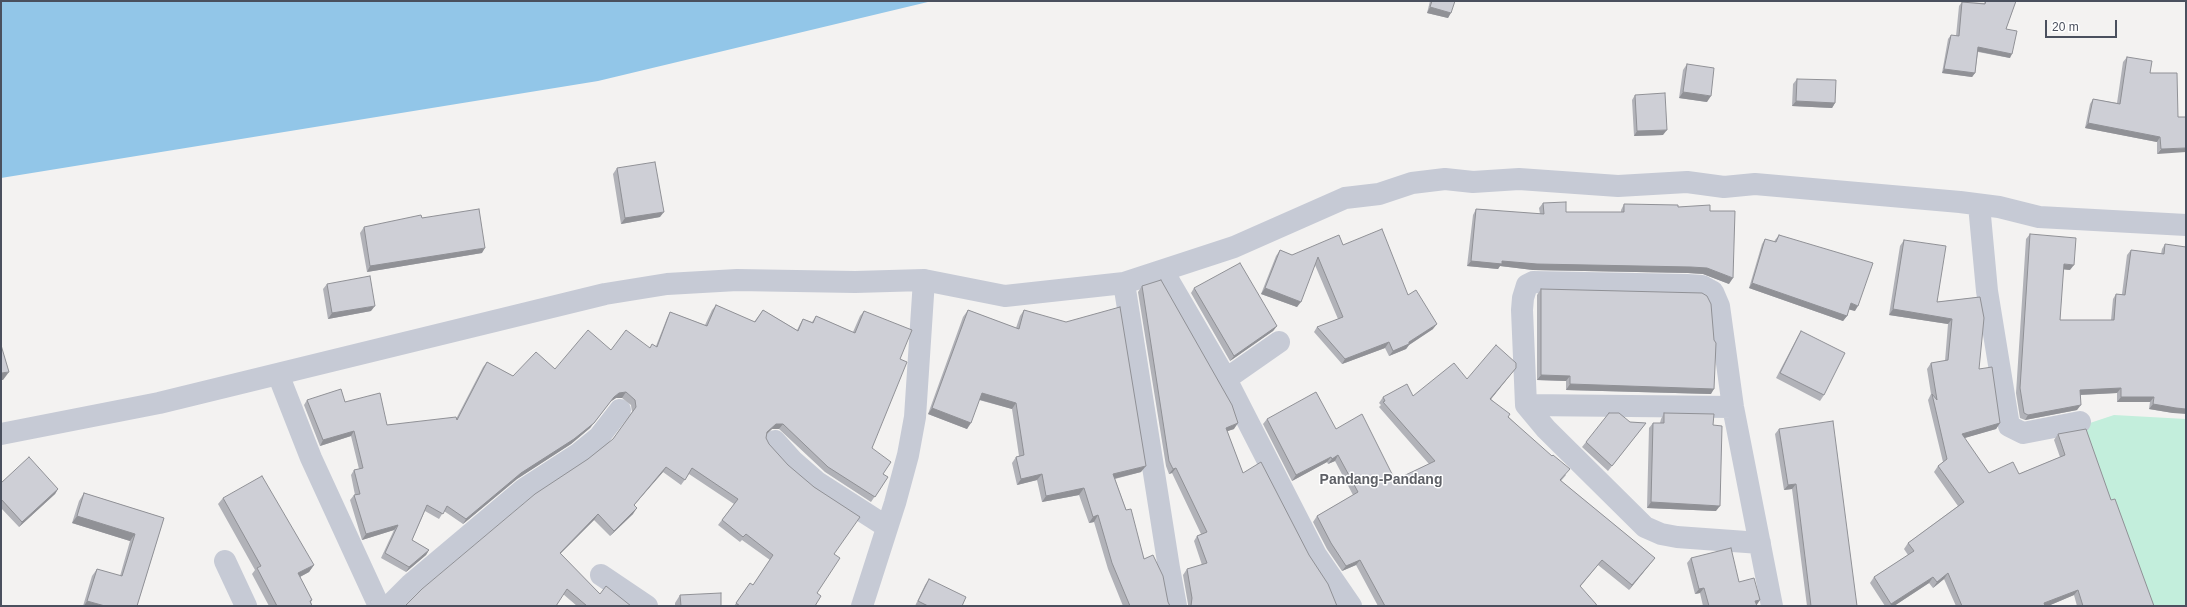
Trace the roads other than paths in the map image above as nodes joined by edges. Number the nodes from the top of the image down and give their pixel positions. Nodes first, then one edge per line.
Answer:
1 (1979, 205) junction
2 (2186, 225) edge
3 (1163, 271) junction
4 (924, 280) junction
5 (1124, 282) junction
6 (1279, 342) dead end
7 (278, 374) junction
8 (1226, 379) junction
9 (1526, 405) junction
10 (1733, 407) junction
11 (620, 410) dead end
12 (2080, 422) dead end
13 (1, 434) edge
14 (775, 441) dead end
15 (887, 527) junction
16 (1760, 543) junction
17 (225, 561) dead end
18 (601, 575) dead end
19 (246, 606) edge
20 (379, 606) edge
21 (389, 606) edge
22 (647, 606) edge
23 (862, 606) edge
24 (1176, 606) edge
25 (1351, 606) edge
26 (1772, 606) edge

1 - 2 street
1 - 3 street
1 - 12 street
3 - 5 street
3 - 8 street
4 - 5 street
4 - 7 street
4 - 15 street
5 - 24 street
6 - 8 street
7 - 13 street
7 - 20 street
8 - 25 street
9 - 10 street
9 - 10 street
9 - 16 street
10 - 16 street
11 - 21 street
14 - 15 street
15 - 23 street
16 - 26 street
17 - 19 street
18 - 22 street

